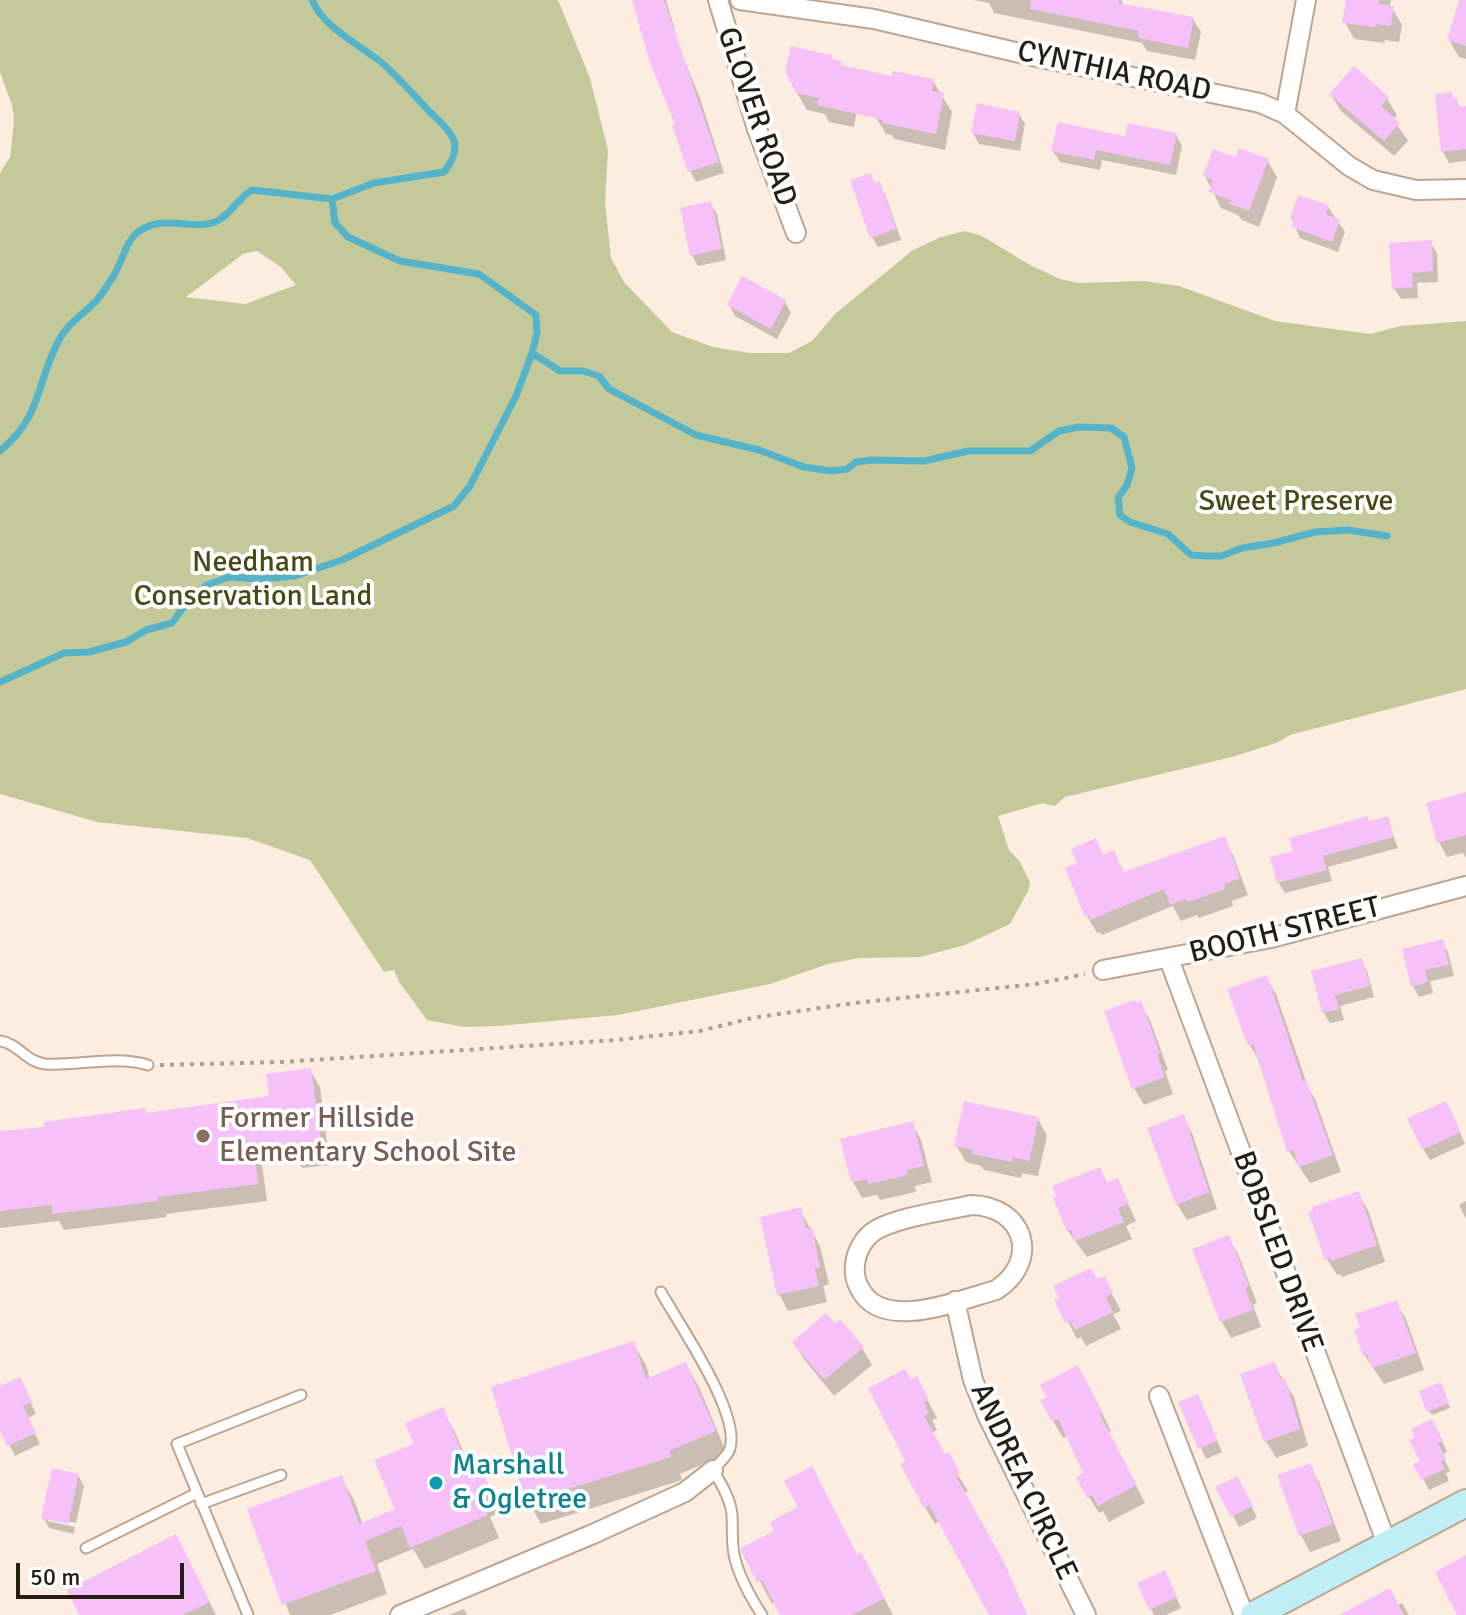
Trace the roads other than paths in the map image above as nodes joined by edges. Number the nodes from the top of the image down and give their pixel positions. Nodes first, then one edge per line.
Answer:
1 (718, 0) edge
2 (740, 0) edge
3 (1306, 0) edge
4 (1285, 114) junction
5 (1466, 189) edge
6 (796, 233) dead end
7 (1466, 886) edge
8 (1169, 959) junction
9 (1103, 970) road end
10 (0, 1041) edge
11 (148, 1065) road end
12 (661, 1292) dead end
13 (955, 1301) junction
14 (301, 1395) dead end
15 (1159, 1396) dead end
16 (713, 1470) junction
17 (281, 1475) dead end
18 (197, 1493) junction
19 (1466, 1503) edge
20 (201, 1504) junction
21 (1387, 1544) junction
22 (86, 1548) dead end
23 (248, 1615) edge
24 (400, 1615) edge
25 (762, 1615) edge
26 (1086, 1615) edge
27 (1244, 1615) edge
28 (1254, 1615) edge

1 - 6 street, GLOVER ROAD
2 - 4 street, CYNTHIA ROAD
3 - 4 street
4 - 5 street, CYNTHIA ROAD
7 - 8 street, BOOTH STREET
8 - 9 street, BOOTH STREET
8 - 21 street, BOBSLED DRIVE
10 - 11 lane
12 - 16 lane
13 - 13 street
13 - 26 street, ANDREA CIRCLE
14 - 18 lane
15 - 27 street
16 - 24 street
16 - 25 lane
17 - 20 lane
18 - 20 lane
18 - 22 lane
19 - 21 main road
20 - 23 lane
21 - 28 main road

